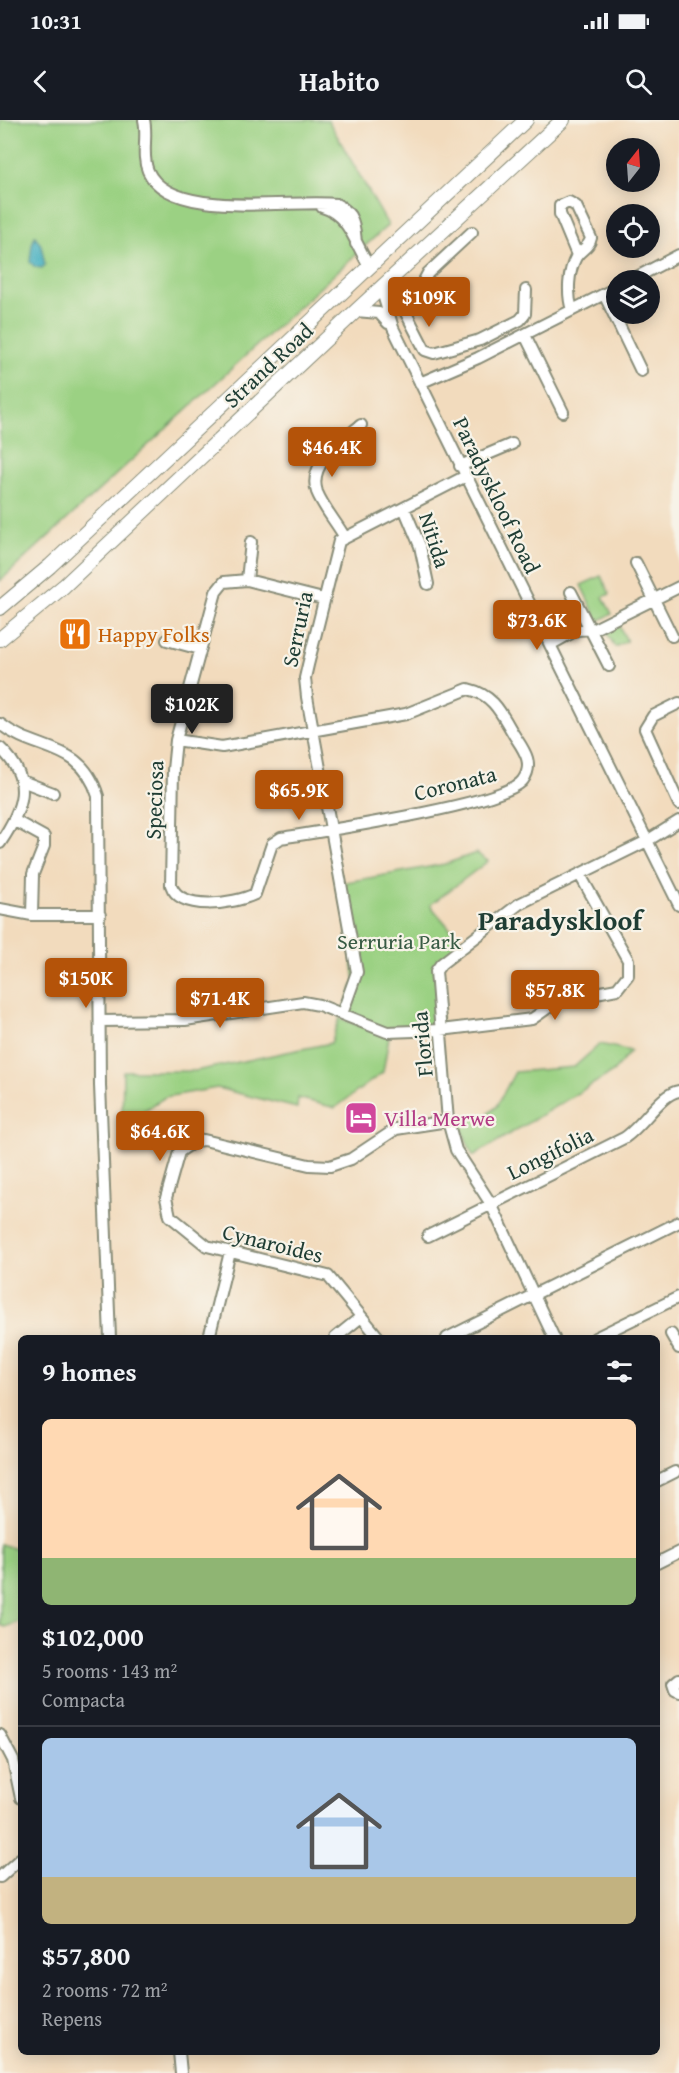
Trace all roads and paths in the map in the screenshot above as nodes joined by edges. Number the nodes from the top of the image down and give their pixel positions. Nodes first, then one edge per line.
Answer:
1 (144, 120) edge
2 (526, 120) edge
3 (563, 120) edge
4 (472, 232) dead end
5 (577, 255) dead end
6 (679, 255) edge
7 (369, 267) junction
8 (650, 270) edge
9 (400, 272) junction
10 (388, 282) junction
11 (526, 290) dead end
12 (604, 294) joint
13 (371, 297) junction
14 (572, 310) junction
15 (356, 311) junction
16 (393, 328) junction
17 (525, 335) junction
18 (458, 345) junction
19 (468, 363) junction
20 (641, 371) dead end
21 (420, 383) junction
22 (563, 412) dead end
23 (361, 425) dead end
24 (513, 444) dead end
25 (460, 466) junction
26 (466, 476) junction
27 (404, 508) junction
28 (344, 536) junction
29 (250, 542) dead end
30 (636, 563) dead end
31 (247, 580) junction
32 (428, 584) dead end
33 (679, 587) edge
34 (571, 592) dead end
35 (323, 599) junction
36 (654, 599) junction
37 (0, 608) edge
38 (21, 622) junction
39 (590, 629) junction
40 (672, 636) dead end
41 (0, 639) edge
42 (167, 640) dead end
43 (550, 645) junction
44 (200, 649) junction
45 (0, 650) edge
46 (609, 666) dead end
47 (679, 703) edge
48 (0, 724) edge
49 (313, 730) junction
50 (176, 740) junction
51 (0, 748) edge
52 (22, 782) junction
53 (52, 793) dead end
54 (679, 804) edge
55 (15, 821) junction
56 (679, 821) edge
57 (331, 830) junction
58 (647, 840) junction
59 (0, 843) edge
60 (580, 875) junction
61 (679, 905) edge
62 (0, 909) edge
63 (32, 915) junction
64 (100, 915) junction
65 (342, 1014) junction
66 (100, 1021) junction
67 (441, 1030) junction
68 (679, 1091) edge
69 (448, 1121) junction
70 (491, 1204) junction
71 (679, 1222) edge
72 (428, 1236) dead end
73 (230, 1252) junction
74 (533, 1294) junction
75 (679, 1297) edge
76 (361, 1317) junction
77 (671, 1334) dead end
78 (110, 1335) edge
79 (210, 1335) edge
80 (339, 1335) edge
81 (376, 1335) edge
82 (453, 1335) edge
83 (553, 1335) edge
84 (601, 1335) edge
85 (679, 1348) edge
86 (675, 1472) dead end
87 (660, 1480) edge
88 (679, 1552) edge
89 (660, 1562) edge
90 (679, 1679) edge
91 (679, 1692) edge
92 (0, 1735) edge
93 (18, 1782) edge
94 (18, 1861) edge
95 (0, 1877) edge
96 (179, 2055) edge
97 (181, 2073) edge

1 - 7 street
2 - 7 main road, Strand Road
3 - 9 main road, Strand Road
4 - 18 street
5 - 14 street
6 - 8 street
7 - 9 main road
7 - 13 main road
7 - 37 main road, Strand Road
9 - 10 main road, Strand Road
10 - 13 main road, Strand Road
10 - 16 street, Paradyskloof Road
11 - 18 street
12 - 14 street
12 - 20 street
13 - 15 main road, Strand Road
14 - 17 street
15 - 16 street, Paradyskloof Road
15 - 38 main road, Strand Road
16 - 21 street, Paradyskloof Road
17 - 19 street
17 - 22 street
18 - 19 street
19 - 21 street
21 - 25 street, Paradyskloof Road
23 - 28 street
24 - 25 street
25 - 26 street, Paradyskloof Road
26 - 27 street
26 - 43 street, Paradyskloof Road
27 - 28 street
27 - 32 street, Nitida
28 - 35 street, Serruria
29 - 31 street
30 - 36 street
31 - 35 street, Speciosa
31 - 44 street, Speciosa
33 - 36 street
34 - 39 street
35 - 49 street, Serruria
36 - 39 street
36 - 40 street
38 - 41 main road, Strand Road
38 - 45 main road
39 - 43 street
39 - 46 street
42 - 44 street
43 - 58 street, Paradyskloof Road
44 - 50 street, Speciosa
47 - 54 street
48 - 64 street
49 - 50 street, Coronata
49 - 57 street, Serruria
49 - 57 street, Coronata
50 - 57 street, Speciosa
51 - 52 street
52 - 53 street
52 - 55 street
55 - 59 street
55 - 63 street
56 - 58 street, Florida
57 - 65 street, Serruria
58 - 60 street, Florida
58 - 61 street, Paradyskloof Road
60 - 67 street, Florida
60 - 67 street
62 - 63 street
63 - 64 street
64 - 66 street
65 - 66 street
65 - 67 street
66 - 78 street
67 - 69 street, Florida
68 - 70 street, Longifolia
69 - 70 street, Florida
69 - 73 street, Cynaroides
70 - 72 street, Longifolia
70 - 74 street, Florida
71 - 74 street
73 - 76 street, Cynaroides
73 - 79 street
74 - 82 street
74 - 83 street, Florida
75 - 84 street
76 - 80 street
76 - 81 street, Cynaroides
77 - 85 street
86 - 87 street
88 - 89 street
90 - 91 street
92 - 93 street
94 - 95 street
96 - 97 street

